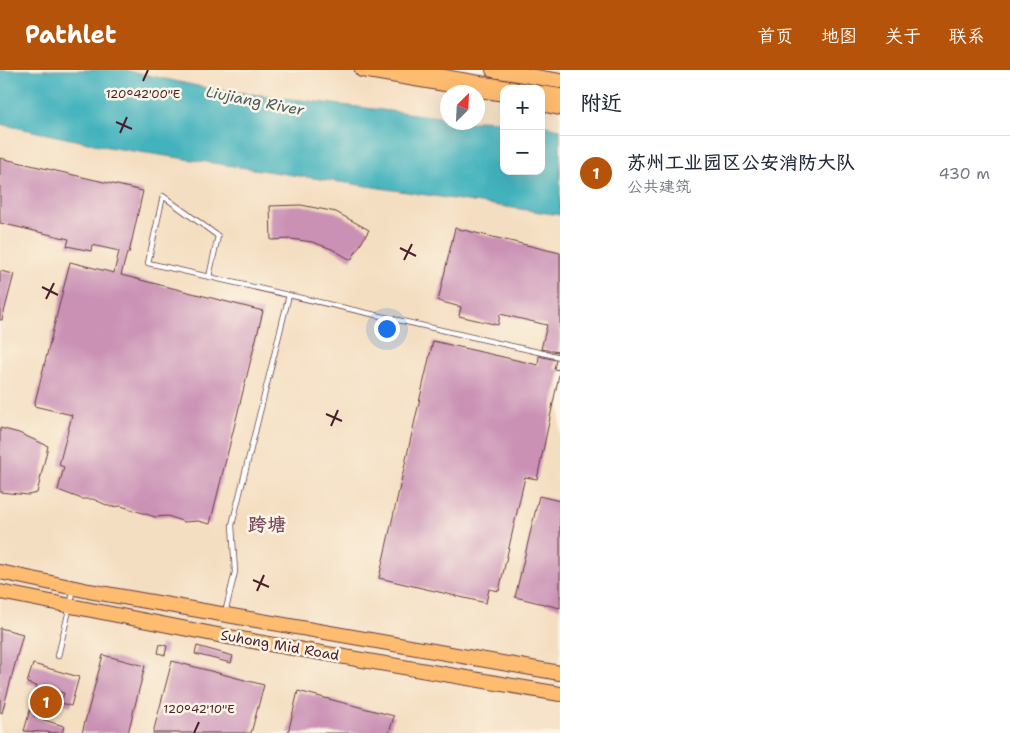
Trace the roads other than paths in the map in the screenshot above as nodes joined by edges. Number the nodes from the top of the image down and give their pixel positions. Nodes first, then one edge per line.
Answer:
1 (362, 70) edge
2 (404, 70) edge
3 (492, 70) edge
4 (539, 71) edge
5 (431, 74) junction
6 (560, 74) edge
7 (560, 81) edge
8 (500, 86) edge
9 (500, 93) edge
10 (500, 93) edge
11 (545, 94) edge
12 (560, 96) edge
13 (545, 102) edge
14 (545, 103) edge
15 (560, 104) edge
16 (560, 108) edge
17 (209, 277) junction
18 (289, 295) junction
19 (560, 357) edge
20 (0, 572) edge
21 (74, 588) junction
22 (0, 592) edge
23 (70, 607) junction
24 (224, 614) junction
25 (58, 656) dead end
26 (560, 673) edge
27 (560, 694) edge

1 - 9 main road
2 - 5 main road
3 - 7 main road
4 - 6 main road
5 - 8 main road
5 - 10 main road
11 - 12 main road
13 - 15 main road
14 - 16 main road
17 - 17 lane
17 - 18 lane
18 - 19 lane
18 - 24 lane
20 - 21 main road, Suhong Mid Road
21 - 23 lane
21 - 24 main road, Suhong Mid Road
22 - 23 main road, Suhong Mid Road
23 - 25 lane
23 - 27 main road, Suhong Mid Road
24 - 26 main road, Suhong Mid Road

